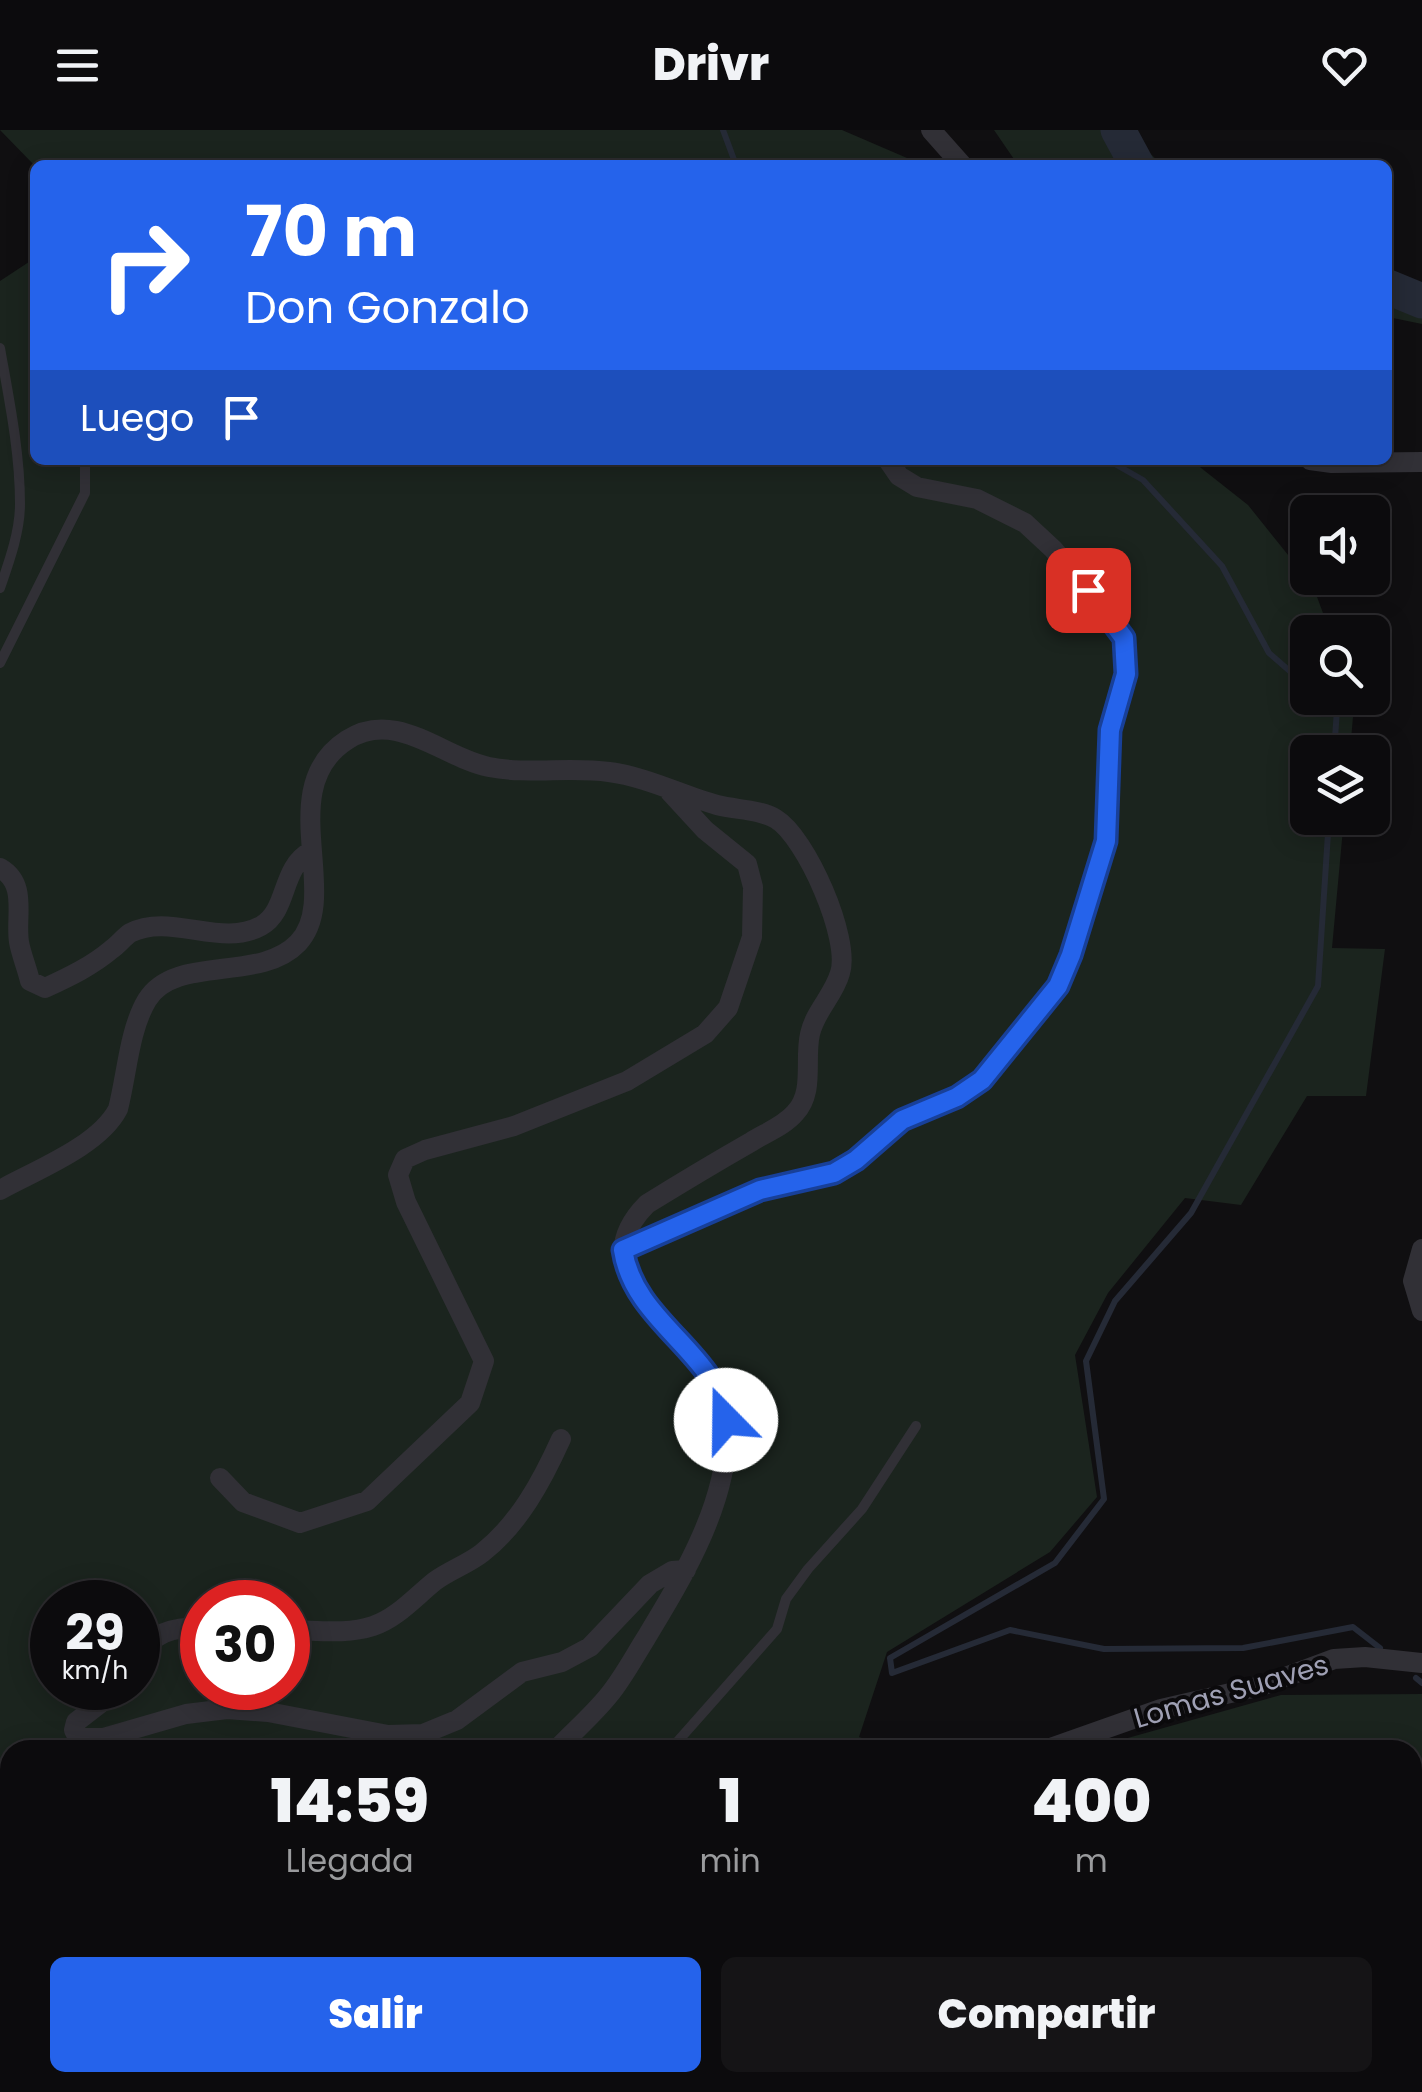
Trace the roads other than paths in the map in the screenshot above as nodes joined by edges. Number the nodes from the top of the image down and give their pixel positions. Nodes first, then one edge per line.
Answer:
1 (932, 130) edge
2 (958, 160) edge
3 (0, 348) edge
4 (1392, 462) edge
5 (1422, 462) edge
6 (85, 465) edge
7 (891, 465) edge
8 (0, 588) edge
9 (0, 663) edge
10 (665, 787) junction
11 (311, 850) junction
12 (0, 868) edge
13 (0, 1190) edge
14 (1422, 1249) edge
15 (623, 1250) junction
16 (1422, 1311) edge
17 (916, 1426) dead end
18 (560, 1439) dead end
19 (220, 1478) dead end
20 (686, 1570) junction
21 (310, 1630) edge
22 (1422, 1663) edge
23 (92, 1710) edge
24 (565, 1740) edge
25 (679, 1740) edge
26 (1073, 1740) edge

1 - 2 street
3 - 8 lane
4 - 5 street
6 - 9 lane
7 - 15 street
10 - 11 street
10 - 15 street
10 - 19 street
11 - 12 street
11 - 13 street
14 - 16 street
15 - 20 street
17 - 25 lane
18 - 21 street
20 - 23 street
20 - 24 street
22 - 26 street, Lomas Suaves

